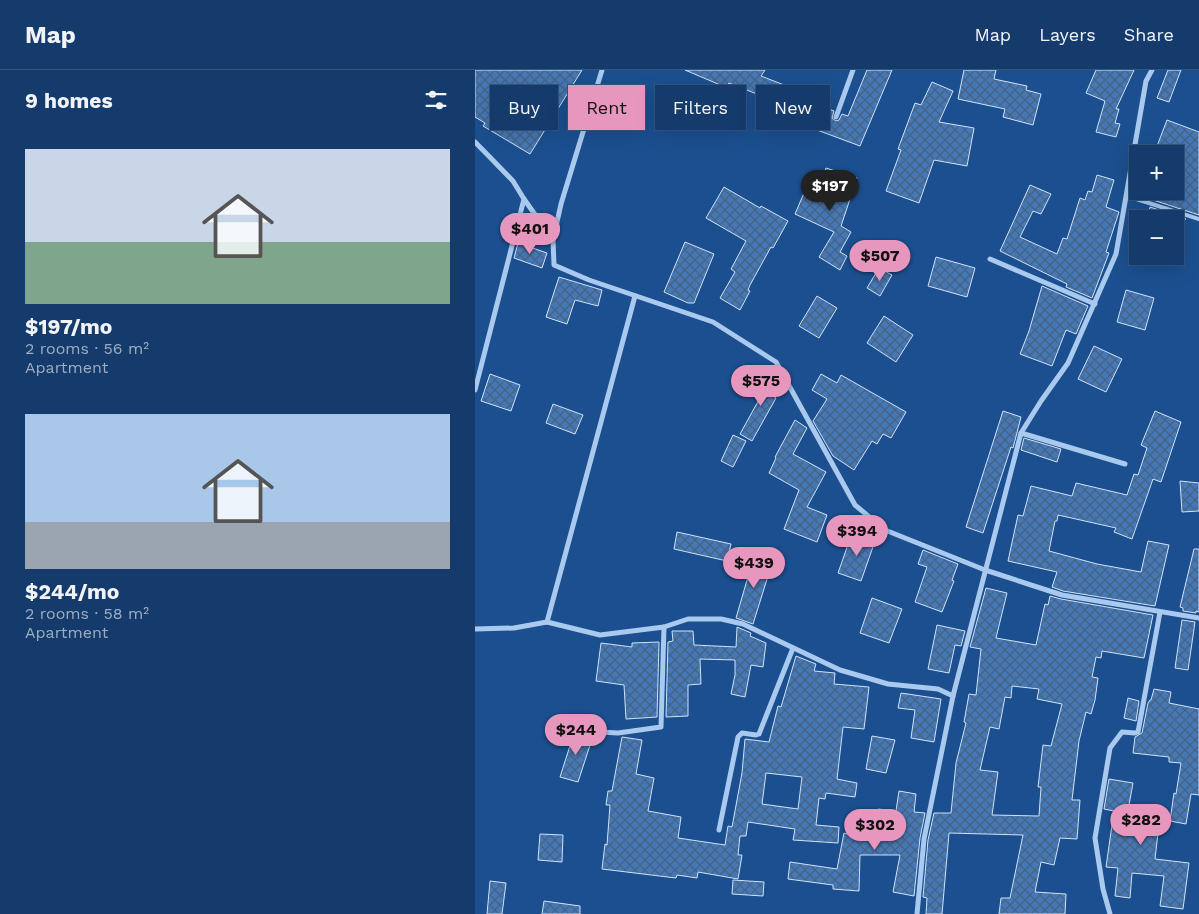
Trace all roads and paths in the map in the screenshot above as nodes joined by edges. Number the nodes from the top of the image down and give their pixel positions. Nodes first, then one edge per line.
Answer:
1 (602, 70) edge
2 (853, 70) edge
3 (1152, 70) edge
4 (836, 117) dead end
5 (475, 142) edge
6 (1127, 196) junction
7 (523, 199) junction
8 (1199, 219) edge
9 (553, 240) junction
10 (990, 259) dead end
11 (635, 296) junction
12 (1095, 304) junction
13 (475, 390) edge
14 (1021, 433) junction
15 (1125, 464) dead end
16 (985, 570) junction
17 (1159, 612) junction
18 (1199, 618) edge
19 (547, 622) junction
20 (664, 627) junction
21 (475, 628) edge
22 (793, 648) junction
23 (953, 696) junction
24 (575, 726) dead end
25 (719, 830) dead end
26 (917, 914) edge
27 (1110, 914) edge

1 - 9 street
2 - 4 street
3 - 6 street
5 - 7 street
6 - 8 lane
6 - 12 street
7 - 9 street
7 - 13 street
9 - 11 street
10 - 12 street
11 - 16 street
11 - 19 street
12 - 14 street
14 - 15 street
14 - 16 street
16 - 17 street
16 - 23 street
17 - 18 street
17 - 27 street
19 - 20 street
19 - 21 street
20 - 22 street
20 - 24 street
22 - 23 street
22 - 25 street
23 - 26 street

